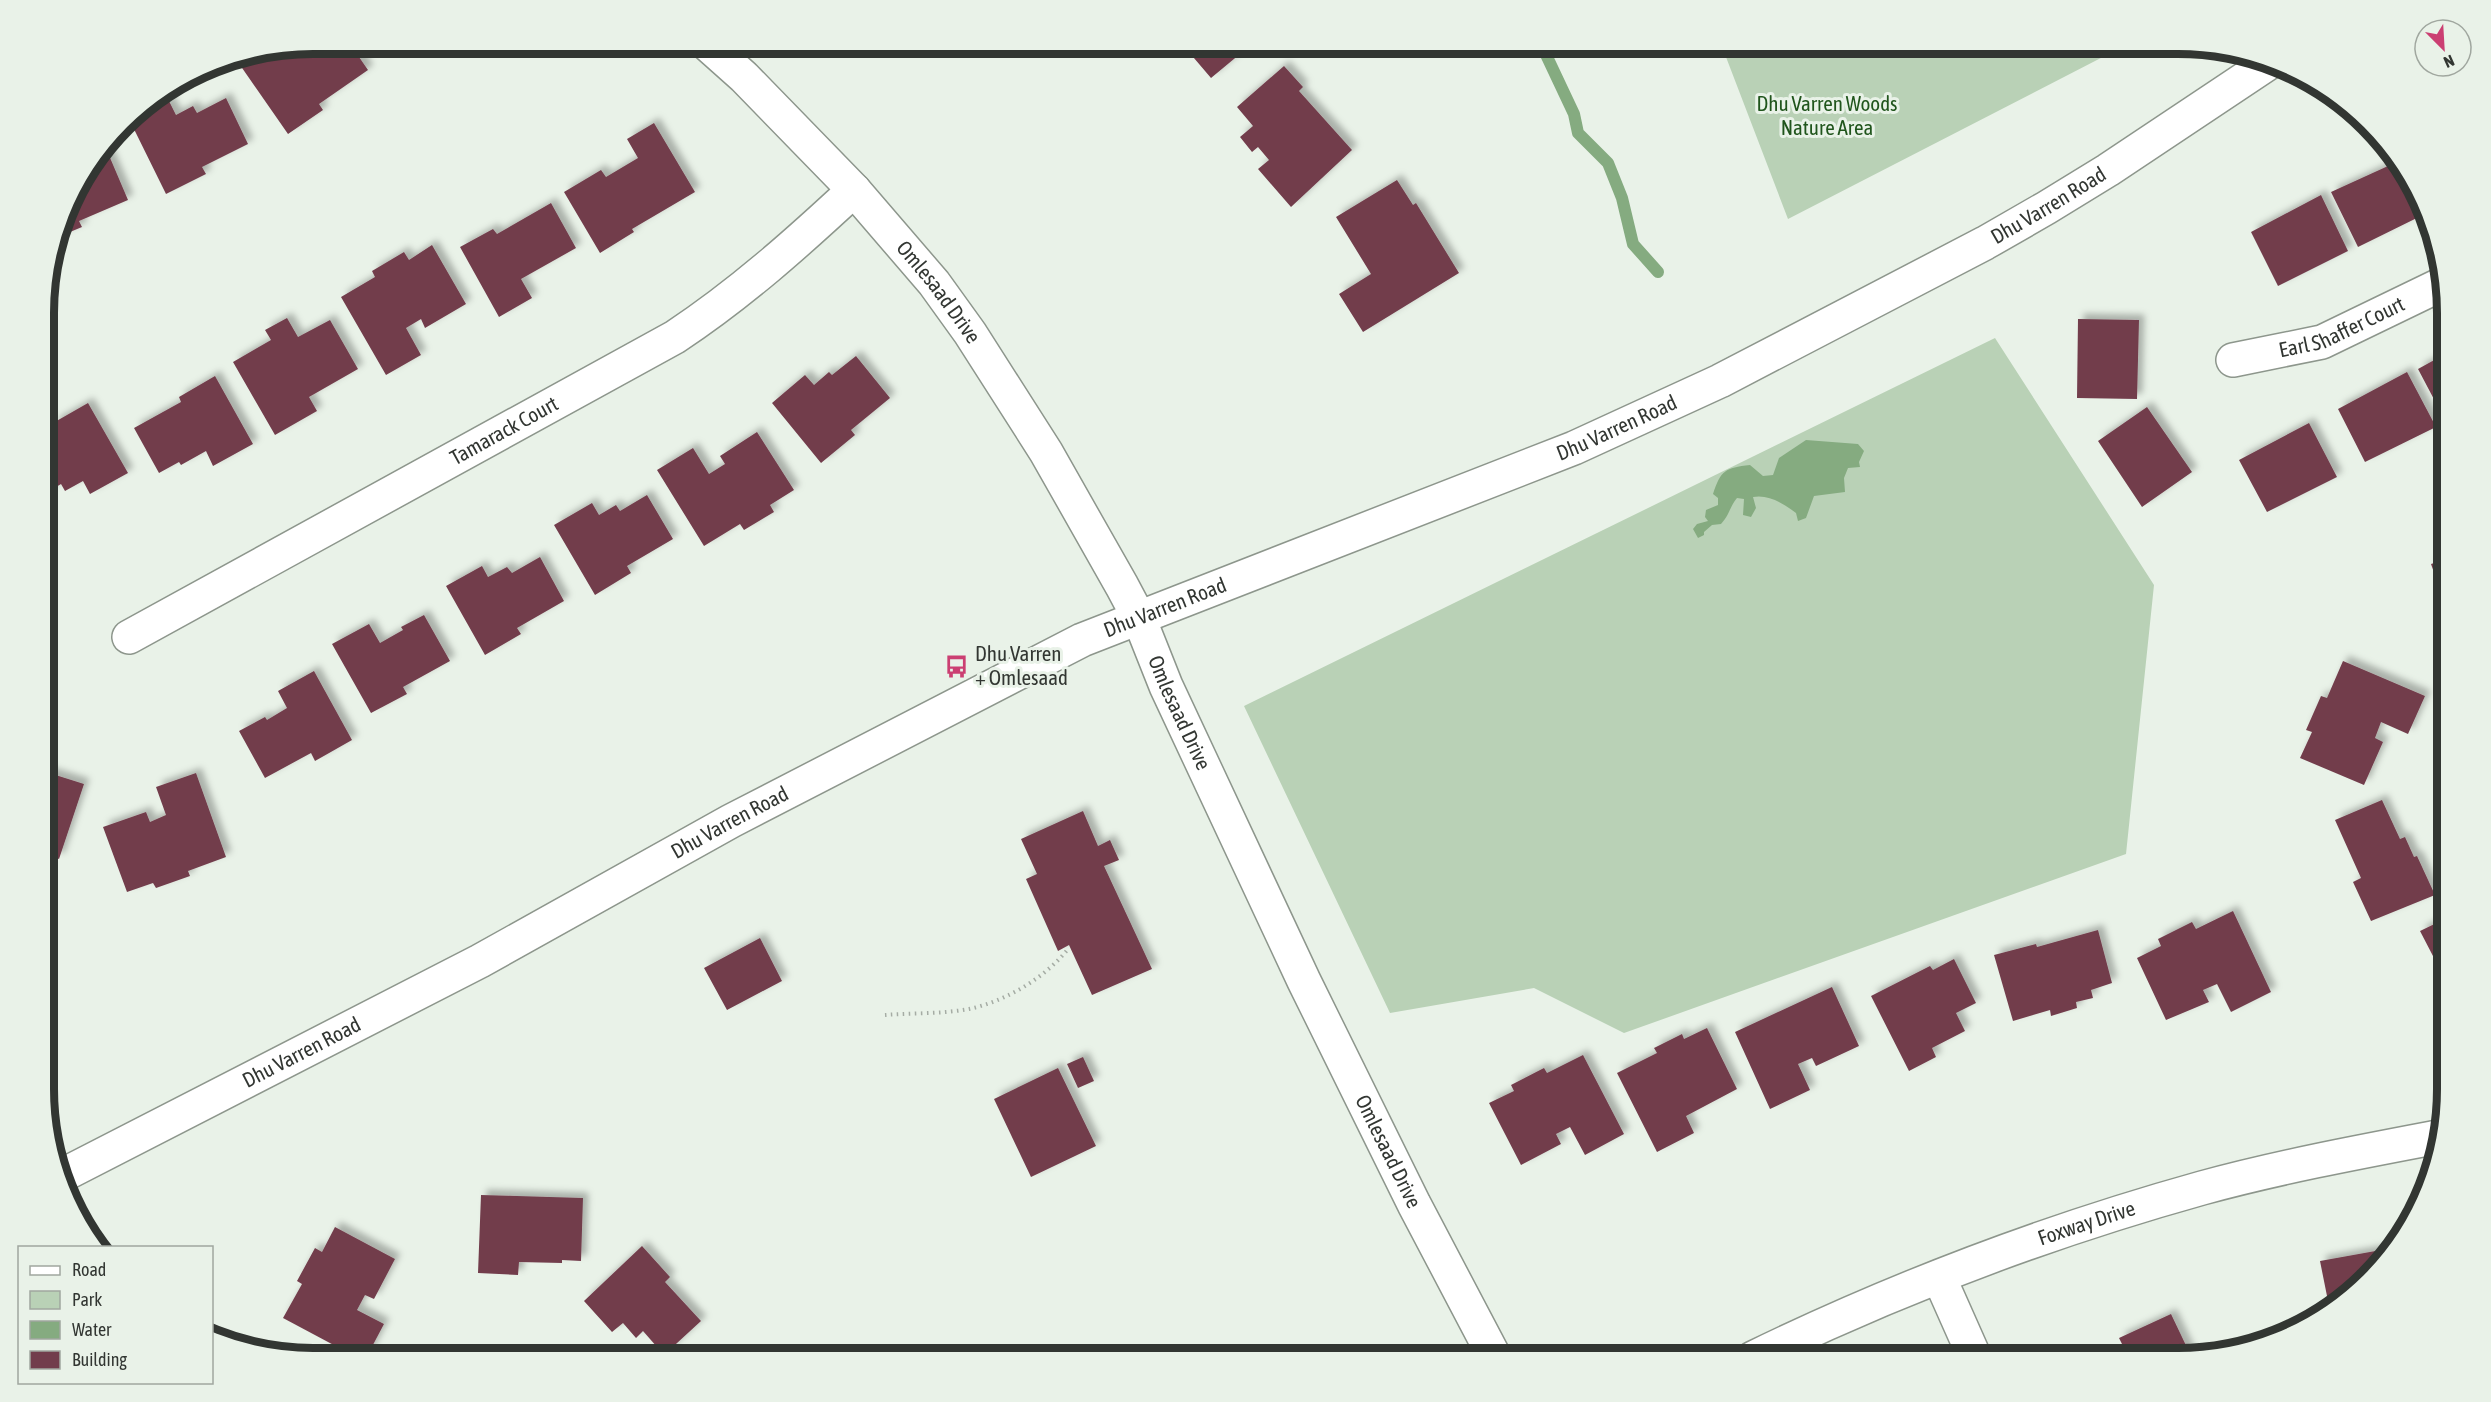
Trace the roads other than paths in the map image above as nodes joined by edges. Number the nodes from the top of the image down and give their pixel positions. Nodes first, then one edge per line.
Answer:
1 (718, 54) edge
2 (2261, 68) edge
3 (854, 190) junction
4 (2435, 287) edge
5 (2232, 360) dead end
6 (1138, 618) junction
7 (129, 637) dead end
8 (2432, 1138) edge
9 (68, 1172) edge
10 (1939, 1277) junction
11 (1490, 1348) edge
12 (1775, 1348) edge
13 (1971, 1348) edge

1 - 3 street, Omlesaad Drive
2 - 6 street, Dhu Varren Road
3 - 6 street, Omlesaad Drive
3 - 7 street, Tamarack Court
4 - 5 street, Earl Shaffer Court
6 - 9 street, Dhu Varren Road
6 - 11 street, Omlesaad Drive
8 - 10 street, Foxway Drive
10 - 12 street, Foxway Drive
10 - 13 street

